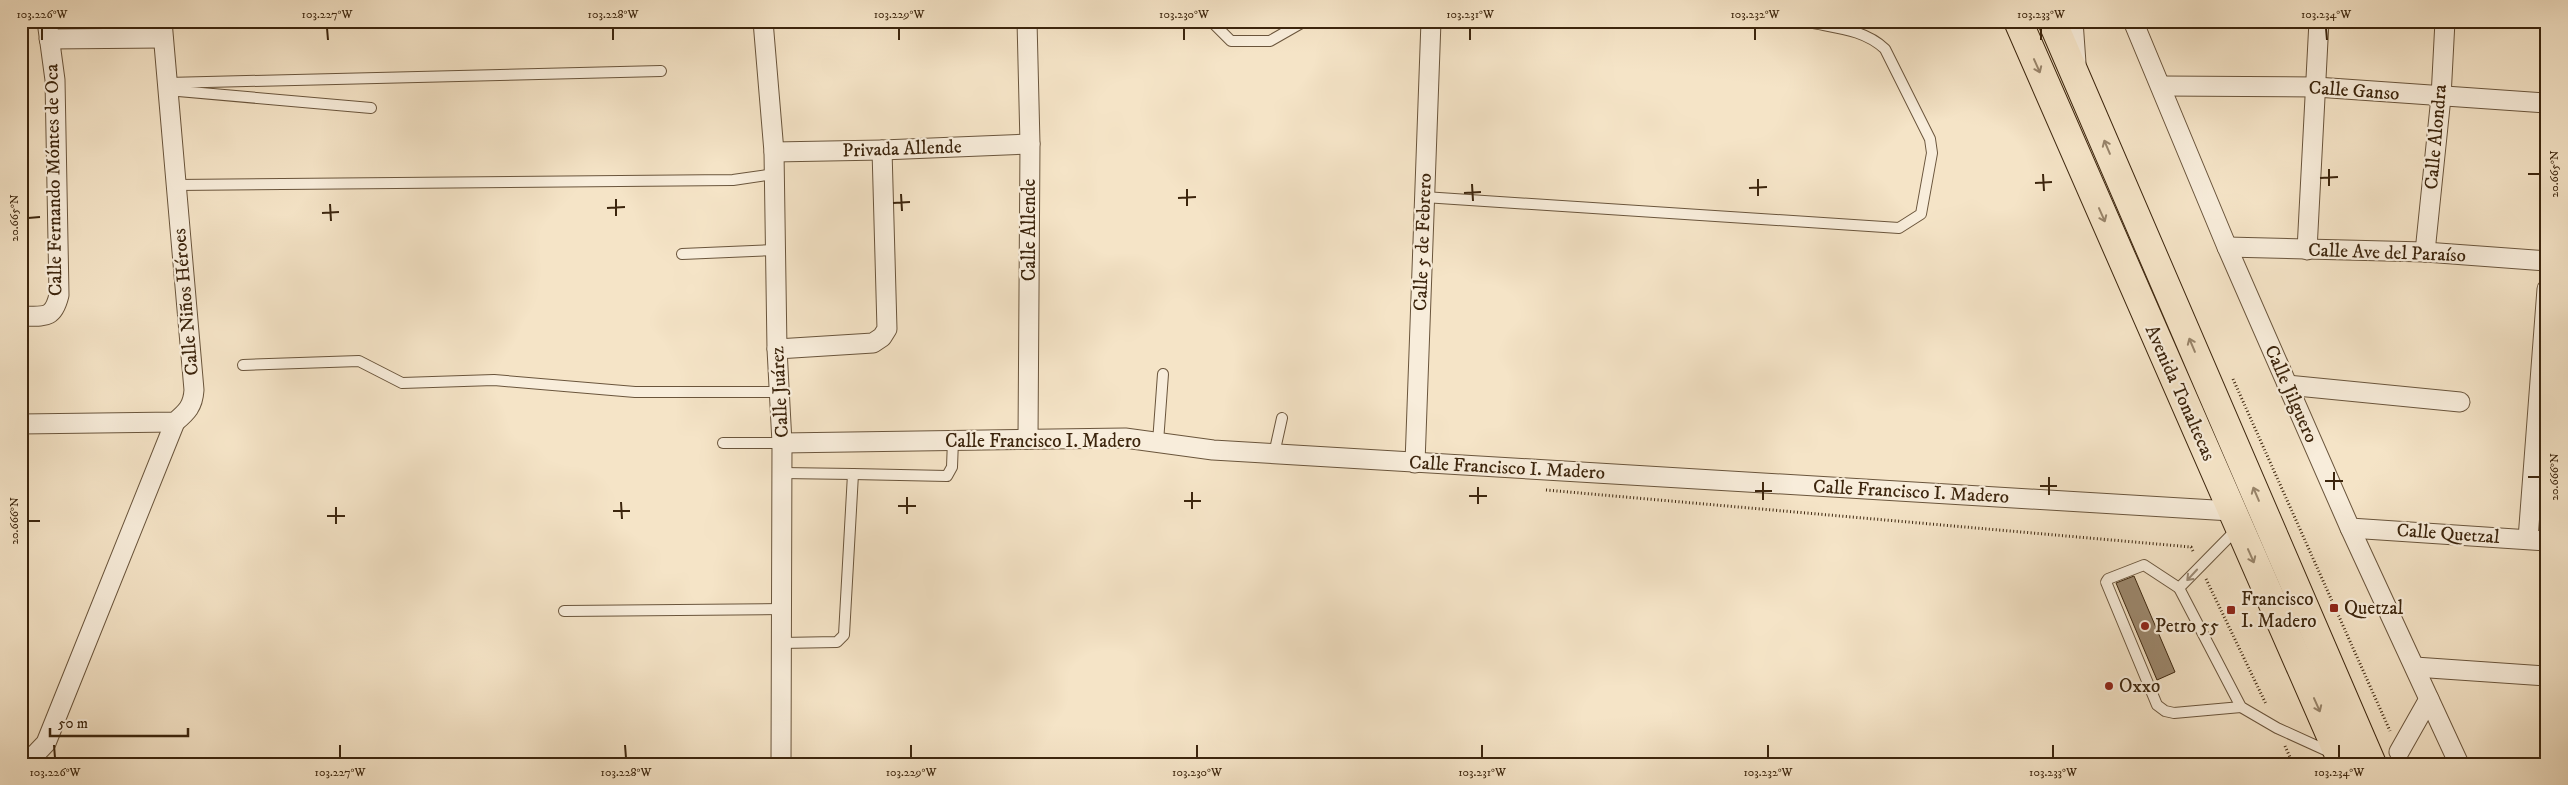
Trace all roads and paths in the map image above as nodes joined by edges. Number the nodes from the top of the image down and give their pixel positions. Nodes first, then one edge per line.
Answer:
1 (763, 21) edge
2 (1027, 21) edge
3 (1211, 21) edge
4 (1305, 21) edge
5 (1431, 21) edge
6 (2018, 21) edge
7 (2052, 21) edge
8 (2073, 21) edge
9 (2133, 21) edge
10 (2319, 21) edge
11 (2445, 21) edge
12 (1808, 22) edge
13 (48, 30) edge
14 (163, 30) edge
15 (660, 71) dead end
16 (2076, 77) junction
17 (2161, 86) junction
18 (167, 87) junction
19 (2316, 87) junction
20 (2441, 97) junction
21 (2547, 103) edge
22 (371, 108) dead end
23 (1030, 144) junction
24 (882, 150) junction
25 (774, 152) junction
26 (774, 174) junction
27 (176, 185) junction
28 (1424, 197) junction
29 (2227, 247) junction
30 (775, 250) junction
31 (2307, 250) junction
32 (2425, 252) junction
33 (682, 254) dead end
34 (2547, 260) edge
35 (2547, 288) edge
36 (21, 316) edge
37 (777, 349) junction
38 (243, 365) dead end
39 (1163, 374) dead end
40 (2231, 375) dead end
41 (2288, 385) junction
42 (780, 392) junction
43 (2460, 402) dead end
44 (1282, 418) dead end
45 (175, 422) junction
46 (21, 424) edge
47 (1028, 439) junction
48 (953, 440) junction
49 (1158, 442) junction
50 (723, 443) dead end
51 (782, 443) junction
52 (1274, 454) junction
53 (1415, 462) junction
54 (782, 473) junction
55 (853, 474) junction
56 (1541, 490) dead end
57 (2235, 520) junction
58 (2350, 528) junction
59 (2528, 539) junction
60 (2547, 541) edge
61 (2200, 566) junction
62 (2179, 588) junction
63 (781, 609) junction
64 (564, 611) dead end
65 (781, 643) junction
66 (2415, 667) junction
67 (2547, 676) edge
68 (2429, 699) junction
69 (2240, 707) junction
70 (2277, 728) junction
71 (2400, 752) joint
72 (2341, 760) edge
73 (26, 764) edge
74 (781, 764) edge
75 (2294, 764) edge
76 (2372, 764) edge
77 (2458, 764) edge

1 - 25 street, Calle Juárez
2 - 23 street, Calle Allende
3 - 4 lane
5 - 28 street, Calle 5 de Febrero
6 -> 57 main road, Avenida Tonaltecas
7 - 16 main road, Avenida Tonaltecas
8 - 16 street
9 - 17 street, Calle Jilguero
10 - 19 street
11 - 20 street, Calle Alondra
12 - 28 lane
13 - 14 street
13 - 36 street, Calle Fernando Móntes de Oca
14 - 18 street, Calle Niños Héroes
15 - 18 lane
76 -> 16 main road, Avenida Tonaltecas
17 - 19 street, Calle Ganso
17 - 29 street, Calle Jilguero
18 - 22 lane
18 - 27 street, Calle Niños Héroes
19 - 20 street, Calle Ganso
19 - 31 street
20 - 21 street, Calle Ganso
20 - 32 street, Calle Alondra
23 - 24 street, Privada Allende
23 - 47 street, Calle Allende
24 - 25 street, Privada Allende
24 - 37 street
25 - 26 street, Calle Juárez
26 - 27 lane
26 - 30 street, Calle Juárez
27 - 45 street, Calle Niños Héroes
28 - 53 street, Calle 5 de Febrero
29 - 31 street, Calle Ave del Paraíso
29 - 41 street, Calle Jilguero
30 - 33 lane
30 - 37 street, Calle Juárez
31 - 32 street, Calle Ave del Paraíso
32 - 34 street, Calle Ave del Paraíso
35 - 59 street
37 - 42 street, Calle Juárez
38 - 42 lane
39 - 49 lane
40 - 71 path
41 - 43 street
41 - 58 street, Calle Jilguero
42 - 51 street, Calle Juárez
44 - 52 lane
45 - 46 street
45 - 73 street
47 - 48 street, Calle Francisco I. Madero
47 - 49 street, Calle Francisco I. Madero
48 - 51 street, Calle Francisco I. Madero
48 - 55 lane
49 - 52 street, Calle Francisco I. Madero
50 - 51 lane
51 - 54 street, Calle Juárez
52 - 53 street, Calle Francisco I. Madero
53 - 57 street, Calle Francisco I. Madero
54 - 55 lane
54 - 63 street, Calle Juárez
55 - 65 lane
56 - 61 path
57 - 61 lane
57 -> 72 main road, Avenida Tonaltecas
58 - 59 street, Calle Quetzal
58 - 66 street, Calle Jilguero
59 - 60 street, Calle Quetzal
61 -> 62 lane
61 - 70 path
62 - 69 lane
62 - 69 lane
63 - 64 lane
63 - 65 street, Calle Juárez
65 - 74 street, Calle Juárez
66 - 67 street
66 - 68 street, Calle Jilguero
68 - 71 street
68 - 77 street, Calle Jilguero
69 - 70 lane
70 - 72 lane
70 - 75 path

